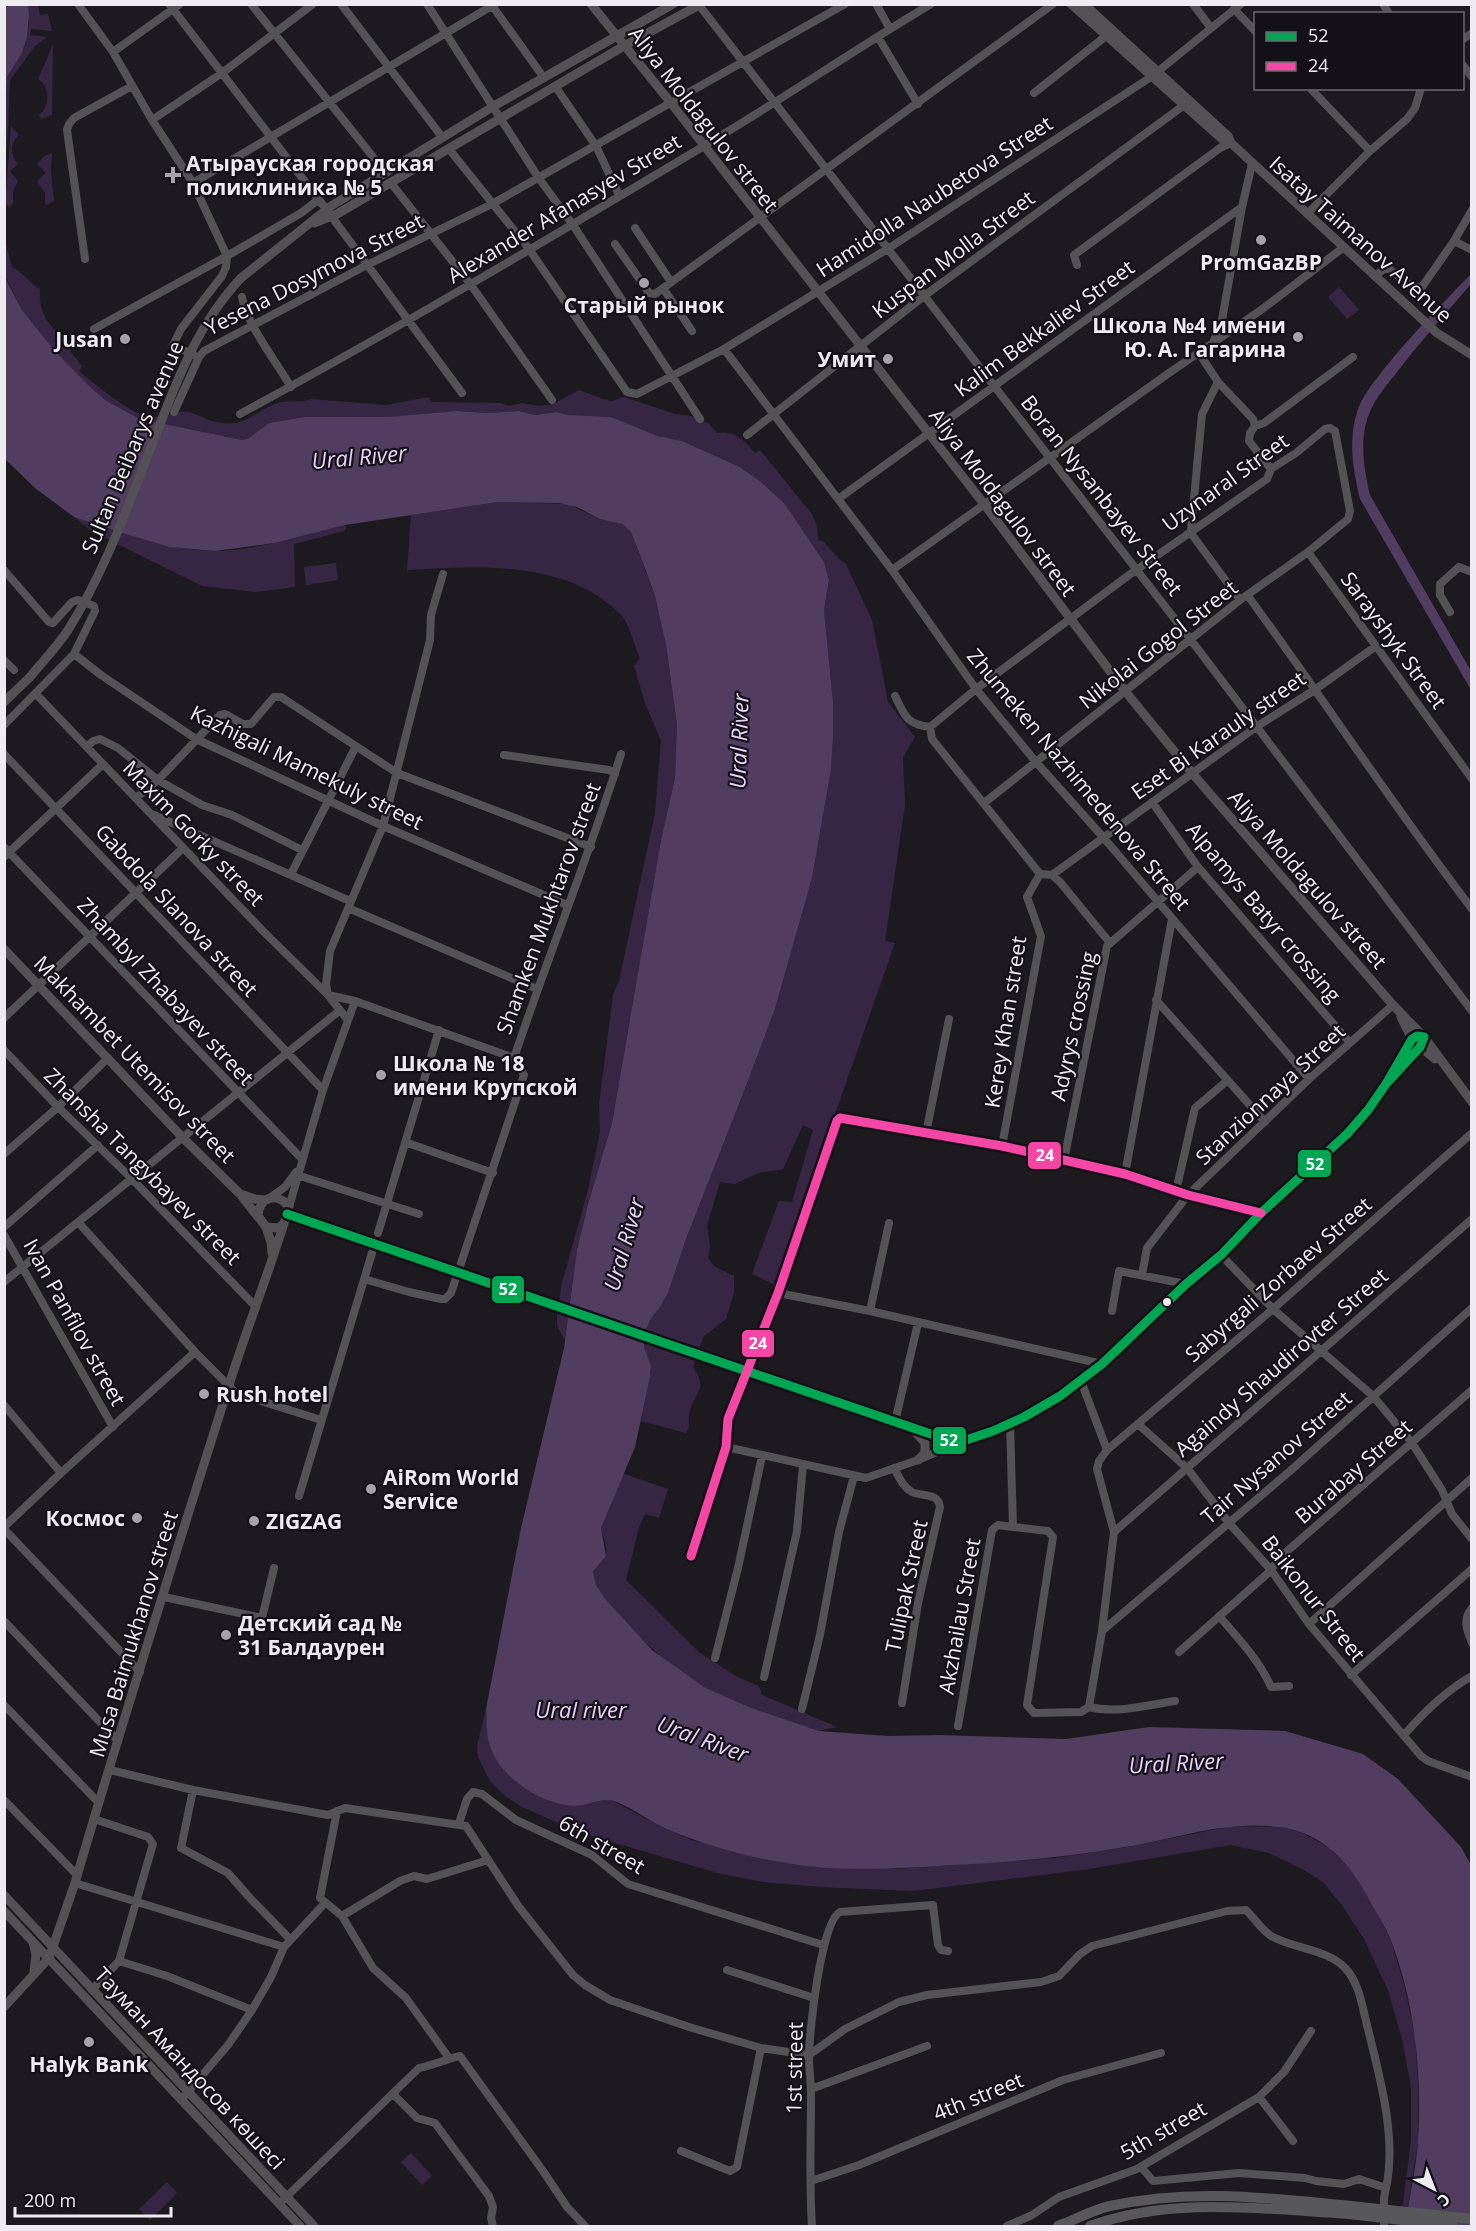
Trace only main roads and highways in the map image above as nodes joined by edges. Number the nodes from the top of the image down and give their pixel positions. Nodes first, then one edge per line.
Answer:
1 (591, 4) edge
2 (674, 4) edge
3 (1071, 4) edge
4 (1084, 4) edge
5 (700, 5) edge
6 (616, 36) junction
7 (624, 46) junction
8 (1155, 74) junction
9 (1231, 143) junction
10 (329, 213) junction
11 (1472, 356) edge
12 (4, 702) edge
13 (4, 949) edge
14 (1396, 1009) junction
15 (1405, 1027) junction
16 (1412, 1039) junction
17 (1422, 1042) junction
18 (1404, 1059) junction
19 (1445, 1068) junction
20 (1472, 1102) edge
21 (240, 1194) junction
22 (268, 1198) junction
23 (288, 1210) junction
24 (262, 1223) junction
25 (284, 1224) junction
26 (273, 1258) junction
27 (911, 1427) junction
28 (918, 1460) road end
29 (4, 1895) edge
30 (4, 1911) edge
31 (60, 1930) junction
32 (41, 1934) junction
33 (33, 1942) junction
34 (53, 1947) junction
35 (49, 1958) junction
36 (70, 1966) junction
37 (31, 1976) junction
38 (65, 1976) junction
39 (4, 2007) edge
40 (283, 2201) junction
41 (1350, 2210) junction
42 (1472, 2219) edge
43 (300, 2226) edge
44 (314, 2226) edge
45 (1059, 2226) edge
46 (1090, 2226) edge
47 (1453, 2226) edge

1 - 6 main road, Aliya Moldagulov street
2 - 6 main road, Sultan Beibarys avenue
3 - 8 main road, Isatay Taimanov Avenue
4 - 8 main road, Isatay Taimanov Avenue
5 - 7 main road, Sultan Beibarys avenue
6 - 7 main road, Aliya Moldagulov street
6 - 10 main road, Sultan Beibarys avenue
7 - 10 main road, Sultan Beibarys avenue
7 - 14 main road, Aliya Moldagulov street
8 - 9 main road, Isatay Taimanov Avenue
8 - 9 main road, Isatay Taimanov Avenue
9 - 11 main road, Isatay Taimanov Avenue
10 - 12 main road, Sultan Beibarys avenue, bridge
13 - 21 main road, Makhambet Utemisov street
14 - 15 main road, Aliya Moldagulov street
14 - 17 main road, Aliya Moldagulov street
15 - 16 main road, Aliya Moldagulov street
15 - 18 main road
16 - 17 main road
16 - 18 main road
17 - 18 main road
17 - 19 main road, Aliya Moldagulov street
18 - 19 main road
18 - 27 main road, Makhambet Utemisov street
19 - 20 main road, Aliya Moldagulov street
21 - 22 main road, Makhambet Utemisov street
21 - 24 main road, Makhambet Utemisov street
22 - 23 main road, Makhambet Utemisov street
22 - 24 main road
23 - 25 main road
23 - 27 main road, Makhambet Utemisov street, bridge
24 - 25 main road
24 - 26 main road
25 - 26 main road, Musa Baimukhanov street
26 - 31 main road, Musa Baimukhanov street
27 - 28 main road
29 - 32 main road, Тауман Амандосов көшесі
30 - 33 main road, Тауман Амандосов көшесі
31 - 32 main road
31 - 34 main road, Musa Baimukhanov street
31 - 36 main road
32 - 34 main road, Тауман Амандосов көшесі
33 - 35 main road, Тауман Амандосов көшесі
33 - 37 main road
34 - 35 main road, Musa Baimukhanov street
34 - 36 main road, Тауман Амандосов көшесі
35 - 37 main road, Musa Baimukhanov street
35 - 38 main road, Тауман Амандосов көшесі
36 - 40 main road, Тауман Амандосов көшесі
37 - 38 main road
37 - 39 main road, Musa Baimukhanov street
38 - 40 main road, Тауман Амандосов көшесі
40 - 43 main road, Тауман Амандосов көшесі
40 - 44 main road, Тауман Амандосов көшесі
41 - 42 highway, bridge
41 - 45 highway
41 - 46 highway
41 - 47 highway, bridge

